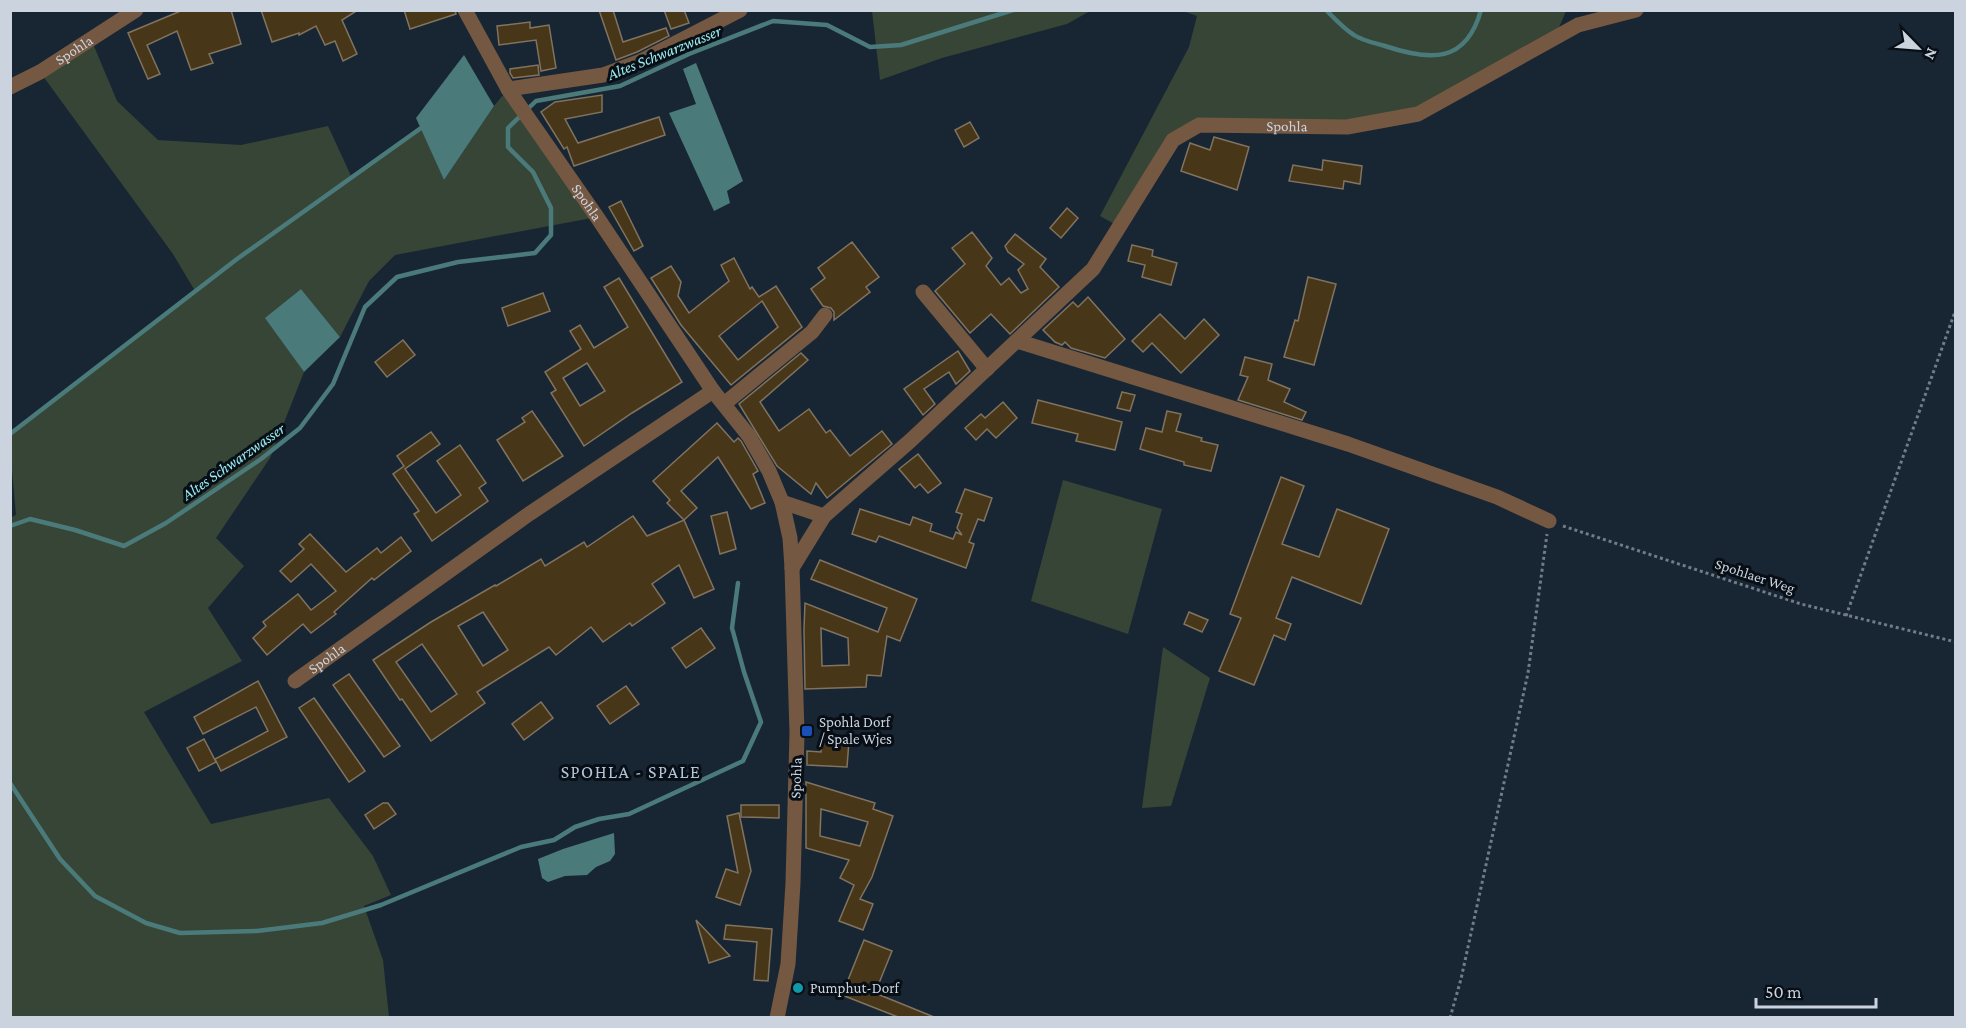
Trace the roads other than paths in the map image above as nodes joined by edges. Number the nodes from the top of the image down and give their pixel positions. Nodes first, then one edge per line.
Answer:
1 (136, 10) edge
2 (465, 10) edge
3 (740, 10) edge
4 (1636, 10) edge
5 (10, 87) edge
6 (512, 95) junction
7 (923, 292) dead end
8 (825, 315) dead end
9 (1017, 341) junction
10 (987, 369) junction
11 (713, 391) junction
12 (724, 404) junction
13 (782, 502) junction
14 (824, 516) junction
15 (1549, 521) road end
16 (792, 568) junction
17 (295, 681) dead end
18 (777, 1017) edge

1 - 5 street, Spohla
2 - 6 street, Spohla
3 - 6 street
4 - 9 street, Spohla
6 - 11 street, Spohla
7 - 10 street
8 - 12 street
9 - 10 street, Spohla
9 - 15 street
10 - 14 street, Spohla
11 - 12 street, Spohla
11 - 17 street, Spohla
12 - 13 street, Spohla
13 - 14 street
13 - 16 street, Spohla
14 - 16 street, Spohla
16 - 18 street, Spohla

